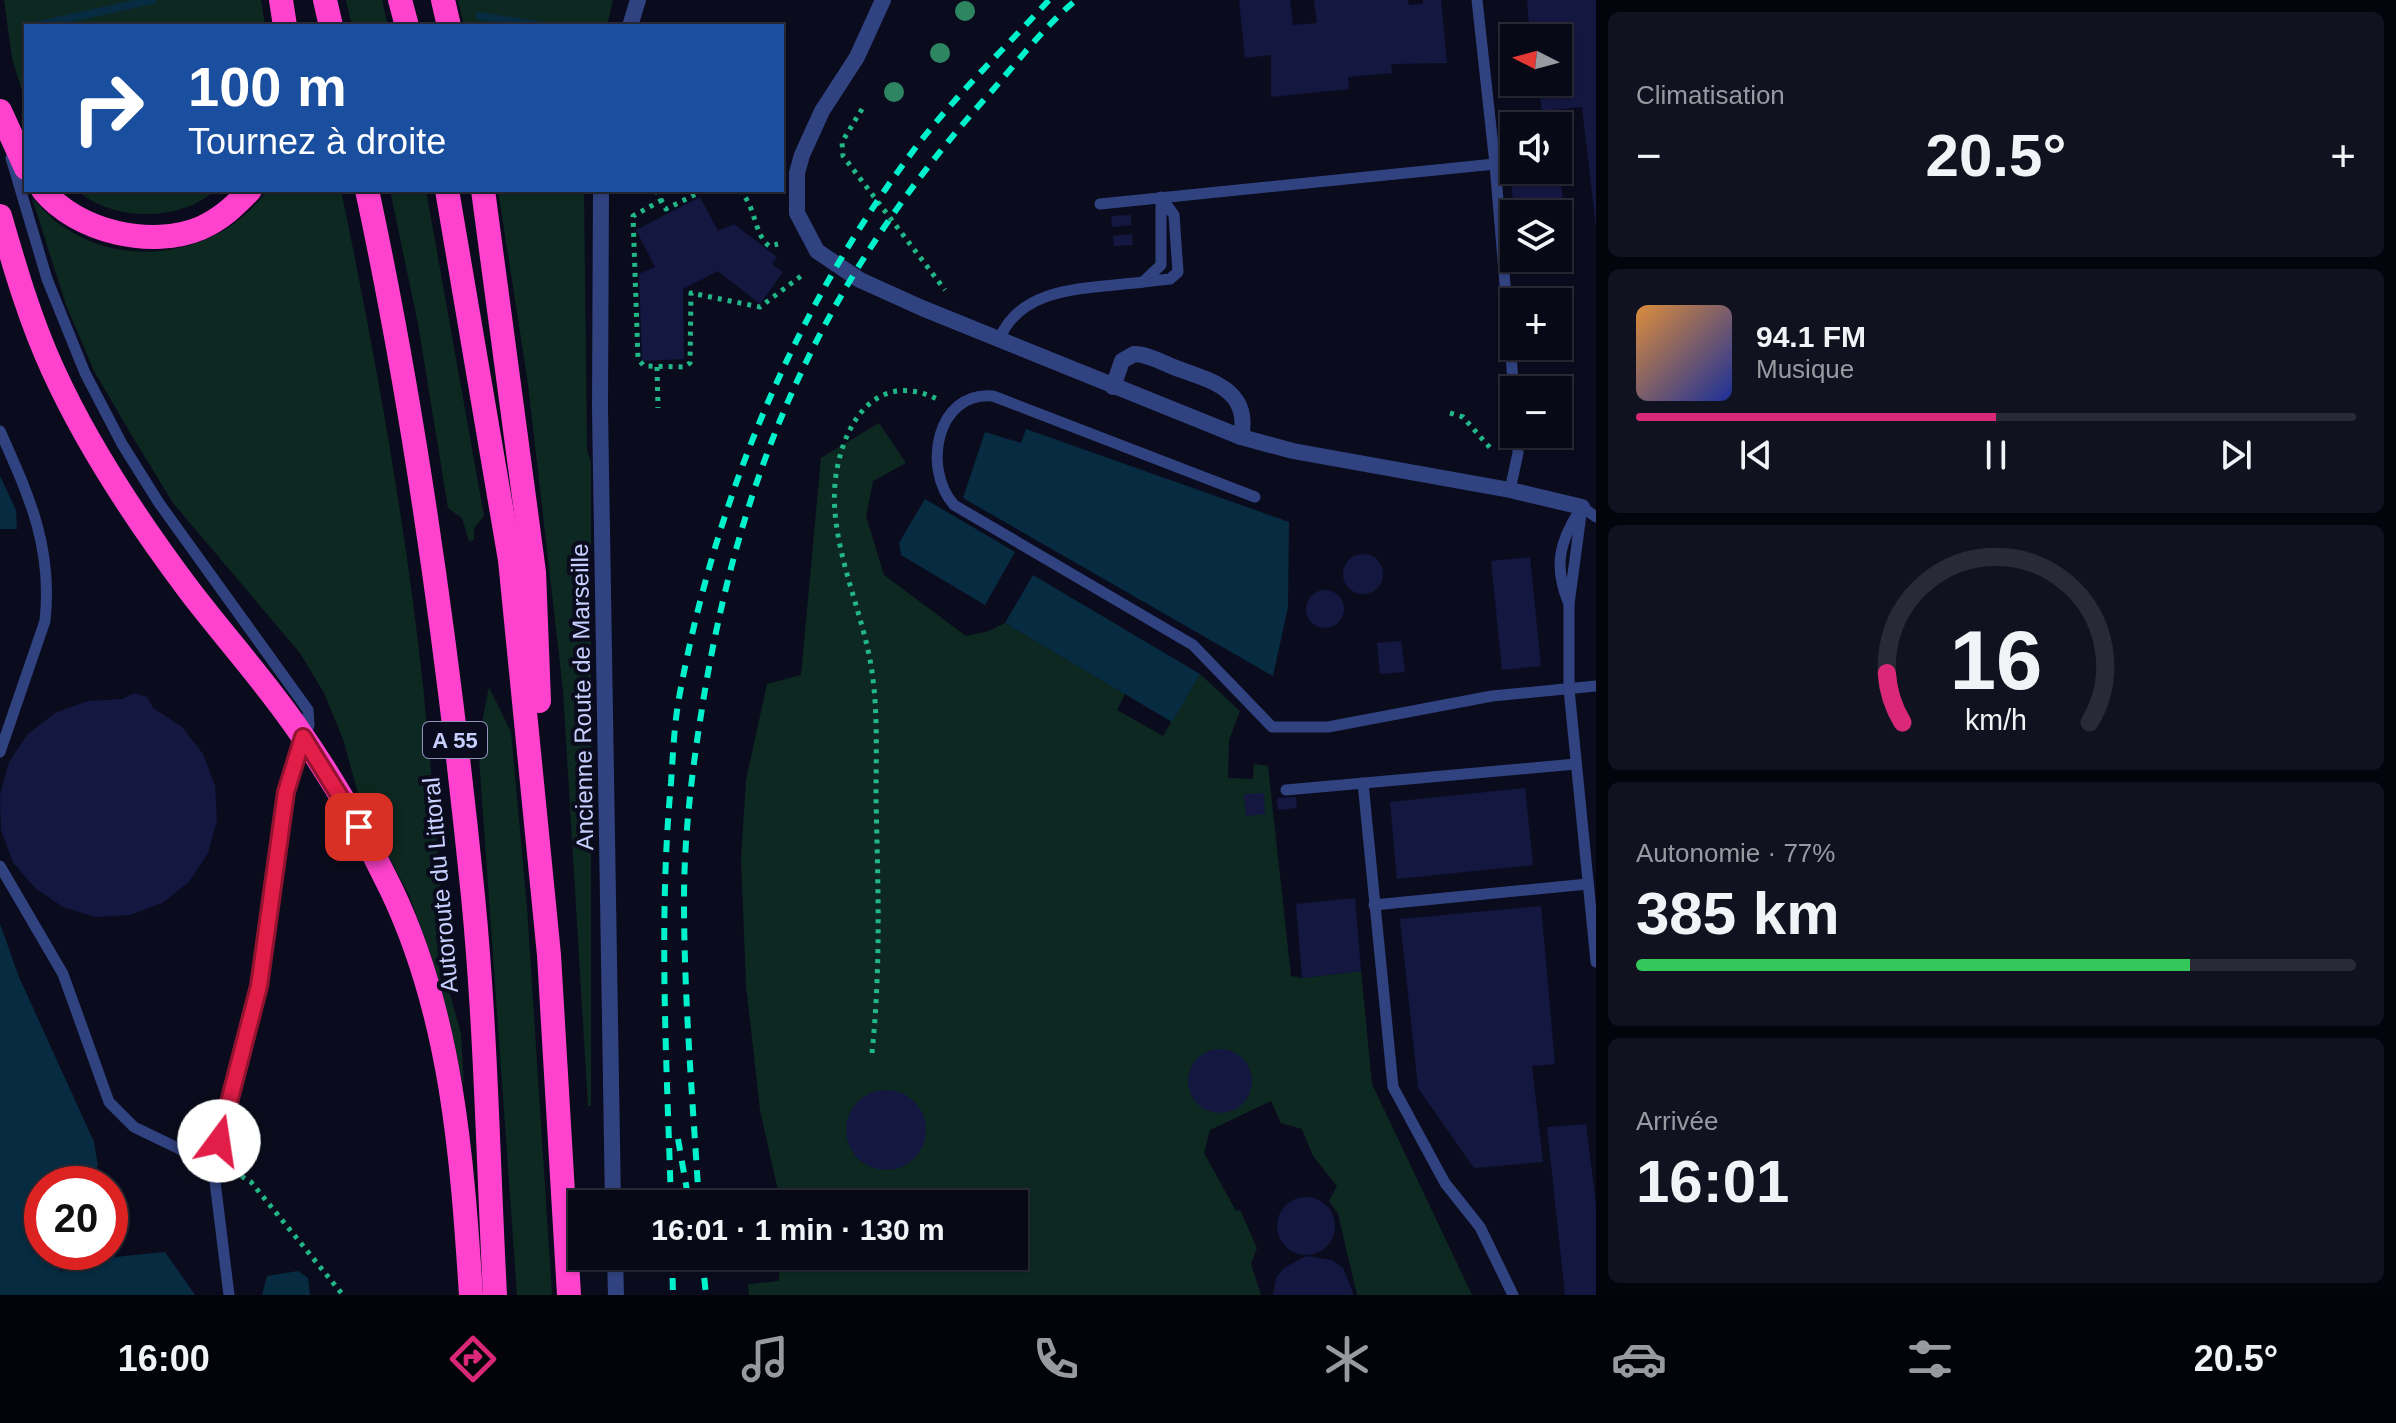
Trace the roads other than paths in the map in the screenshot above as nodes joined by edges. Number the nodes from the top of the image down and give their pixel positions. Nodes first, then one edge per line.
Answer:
1 (281, 0) edge
2 (325, 0) edge
3 (400, 0) edge
4 (443, 0) edge
5 (638, 0) edge
6 (871, 0) edge
7 (883, 0) edge
8 (1477, 0) edge
9 (285, 24) edge
10 (331, 24) edge
11 (406, 24) edge
12 (449, 24) edge
13 (631, 24) edge
14 (871, 29) junction
15 (1, 114) edge
16 (24, 164) edge
17 (1495, 164) junction
18 (45, 192) edge
19 (248, 192) edge
20 (367, 192) edge
21 (447, 192) edge
22 (483, 192) edge
23 (601, 192) edge
24 (1161, 197) junction
25 (1100, 204) dead end
26 (0, 216) edge
27 (1143, 282) junction
28 (999, 340) junction
29 (1513, 376) edge
30 (1113, 387) junction
31 (0, 431) edge
32 (1241, 437) junction
33 (1515, 448) edge
34 (1510, 490) junction
35 (1255, 497) dead end
36 (1591, 510) edge
37 (1569, 604) junction
38 (1596, 686) edge
39 (1569, 689) junction
40 (303, 737) junction
41 (0, 752) edge
42 (1576, 764) junction
43 (1363, 783) junction
44 (1286, 790) dead end
45 (0, 866) edge
46 (1588, 884) junction
47 (1374, 905) junction
48 (549, 955) junction
49 (1596, 962) edge
50 (213, 1165) junction
51 (613, 1190) edge
52 (615, 1270) edge
53 (229, 1295) edge
54 (471, 1295) edge
55 (495, 1295) edge
56 (569, 1295) edge
57 (616, 1295) edge
58 (1513, 1295) edge

1 - 9 highway
2 - 10 highway
3 - 11 highway
4 - 12 highway
5 - 13 street
6 - 14 street
7 - 14 street
8 - 17 lane
14 - 28 street
15 - 16 highway
15 - 40 lane
17 - 24 lane
17 - 29 lane
18 - 19 highway
20 - 55 highway, Autoroute du Littoral / A 55
21 - 48 highway
22 - 48 highway
23 - 51 street, Ancienne Route de Marseille
24 - 25 lane
24 - 27 lane
24 - 27 lane
26 - 40 highway
27 - 28 lane
28 - 30 street
30 - 32 street
30 - 32 street
31 - 41 lane
32 - 34 street
33 - 34 lane
34 - 36 street
35 - 39 lane
36 - 37 lane
36 - 37 lane
37 - 39 lane
38 - 39 lane
39 - 42 lane
40 - 50 lane
40 - 54 highway
42 - 43 lane
42 - 46 lane
43 - 44 lane
43 - 47 lane
45 - 50 lane
46 - 47 lane
46 - 49 lane
47 - 58 lane
48 - 56 highway
50 - 53 lane
52 - 57 street

